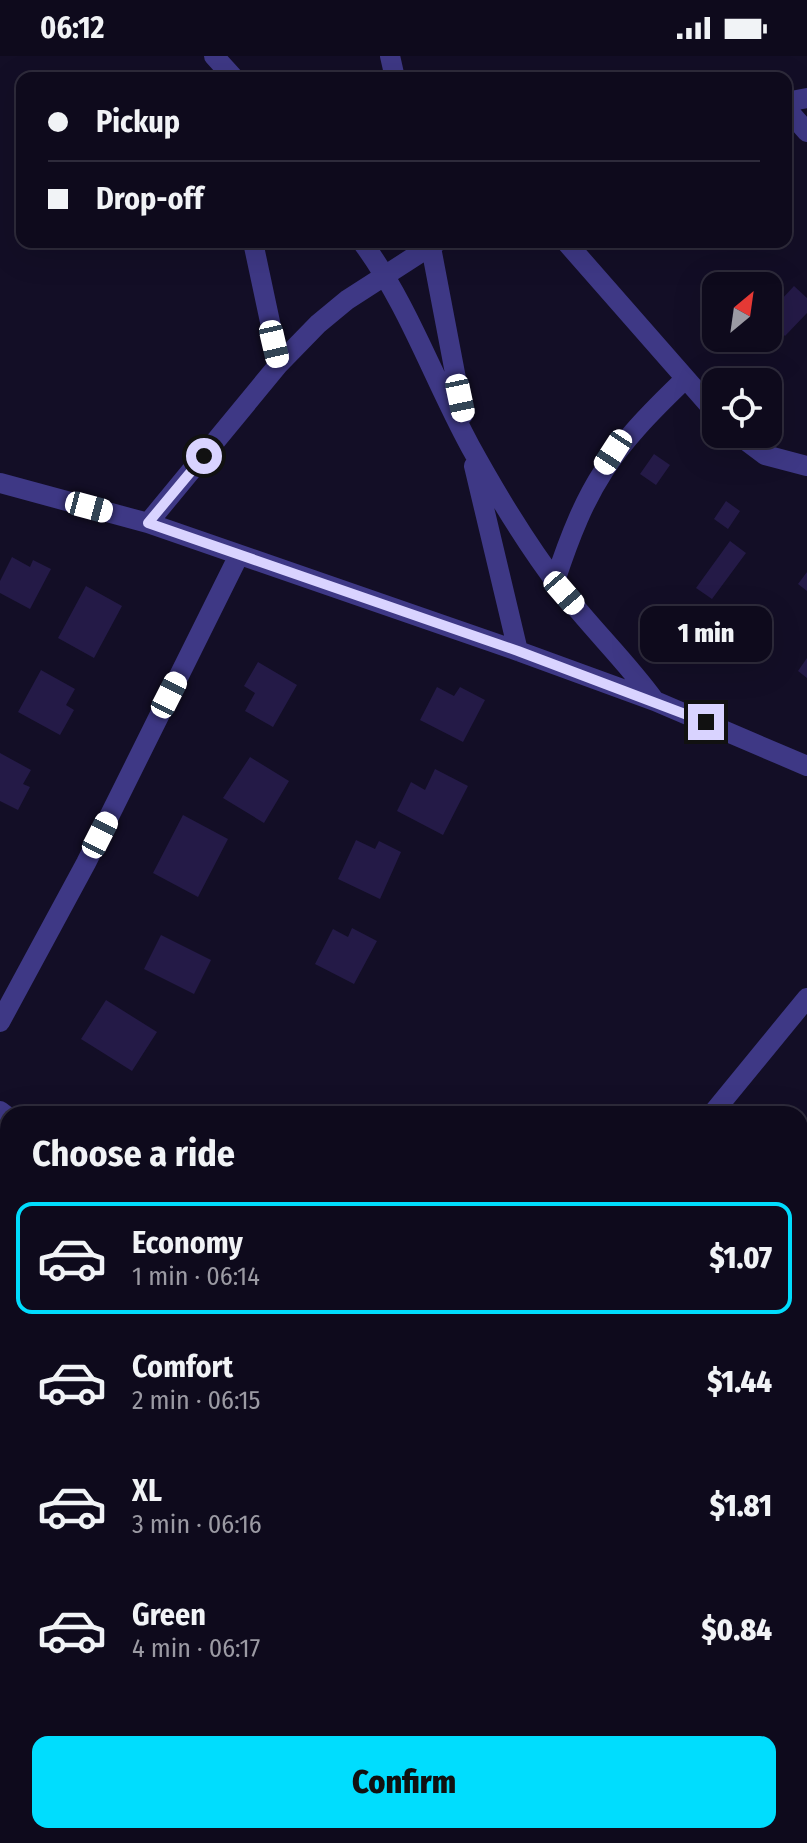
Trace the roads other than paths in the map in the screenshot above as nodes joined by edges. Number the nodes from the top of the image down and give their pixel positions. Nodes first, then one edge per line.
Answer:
1 (792, 113) edge
2 (807, 132) edge
3 (254, 248) edge
4 (367, 248) edge
5 (426, 248) edge
6 (433, 248) edge
7 (571, 248) edge
8 (387, 275) junction
9 (279, 364) junction
10 (684, 380) junction
11 (702, 399) edge
12 (470, 446) junction
13 (756, 448) edge
14 (807, 466) edge
15 (0, 483) edge
16 (148, 523) junction
17 (239, 555) junction
18 (555, 581) junction
19 (518, 651) junction
20 (655, 701) junction
21 (807, 766) edge
22 (807, 998) edge
23 (0, 1022) edge
24 (719, 1106) edge

1 - 2 street
3 - 9 street
4 - 8 street
5 - 8 street
6 - 12 street
7 - 10 street
8 - 9 street
8 - 12 street
9 - 16 street
10 - 11 street
10 - 18 street
12 - 18 street
12 - 19 street
13 - 14 street
15 - 16 street
16 - 17 street
17 - 19 street
17 - 23 street
18 - 20 street
19 - 20 street
20 - 21 street
22 - 24 street

